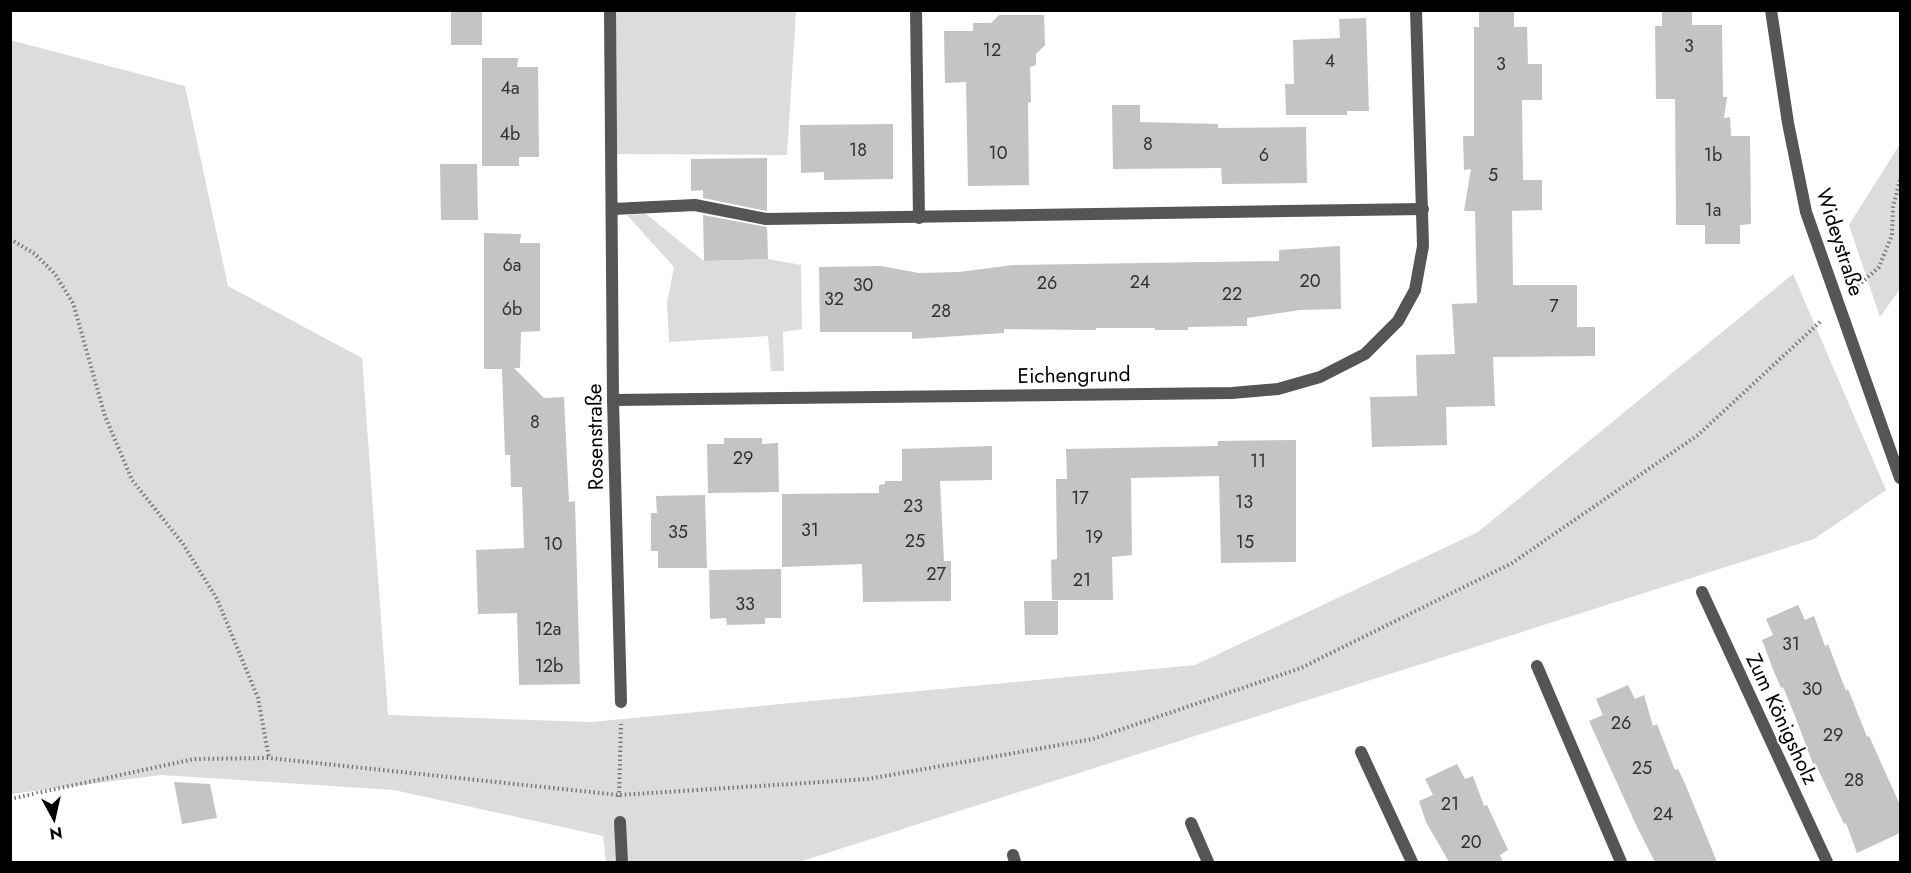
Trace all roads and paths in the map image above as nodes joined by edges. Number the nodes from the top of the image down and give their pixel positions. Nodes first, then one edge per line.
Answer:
1 (610, 10) edge
2 (916, 10) edge
3 (1416, 10) edge
4 (1771, 10) edge
5 (1900, 180) edge
6 (613, 209) junction
7 (1423, 209) junction
8 (919, 218) junction
9 (10, 239) edge
10 (1839, 304) junction
11 (613, 400) junction
12 (1900, 478) edge
13 (1702, 592) dead end
14 (1537, 666) dead end
15 (621, 702) joint
16 (1361, 752) dead end
17 (269, 758) junction
18 (619, 795) junction
19 (10, 799) edge
20 (620, 822) joint
21 (1191, 823) dead end
22 (622, 862) edge
23 (1209, 862) edge
24 (1412, 862) edge
25 (1622, 862) edge
26 (1827, 862) edge

1 - 6 street, Rosenstraße
2 - 8 street
3 - 7 street, Eichengrund
4 - 10 street, Wideystraße
5 - 10 path
6 - 8 street
6 - 11 street, Rosenstraße
7 - 8 street
7 - 11 street, Eichengrund
9 - 17 path
10 - 12 street, Wideystraße
10 - 18 path
11 - 15 street, Rosenstraße
13 - 26 street, Zum Königsholz
14 - 25 street
15 - 18 path
16 - 24 street
17 - 18 path
17 - 19 path
18 - 20 path
20 - 22 street
21 - 23 street

